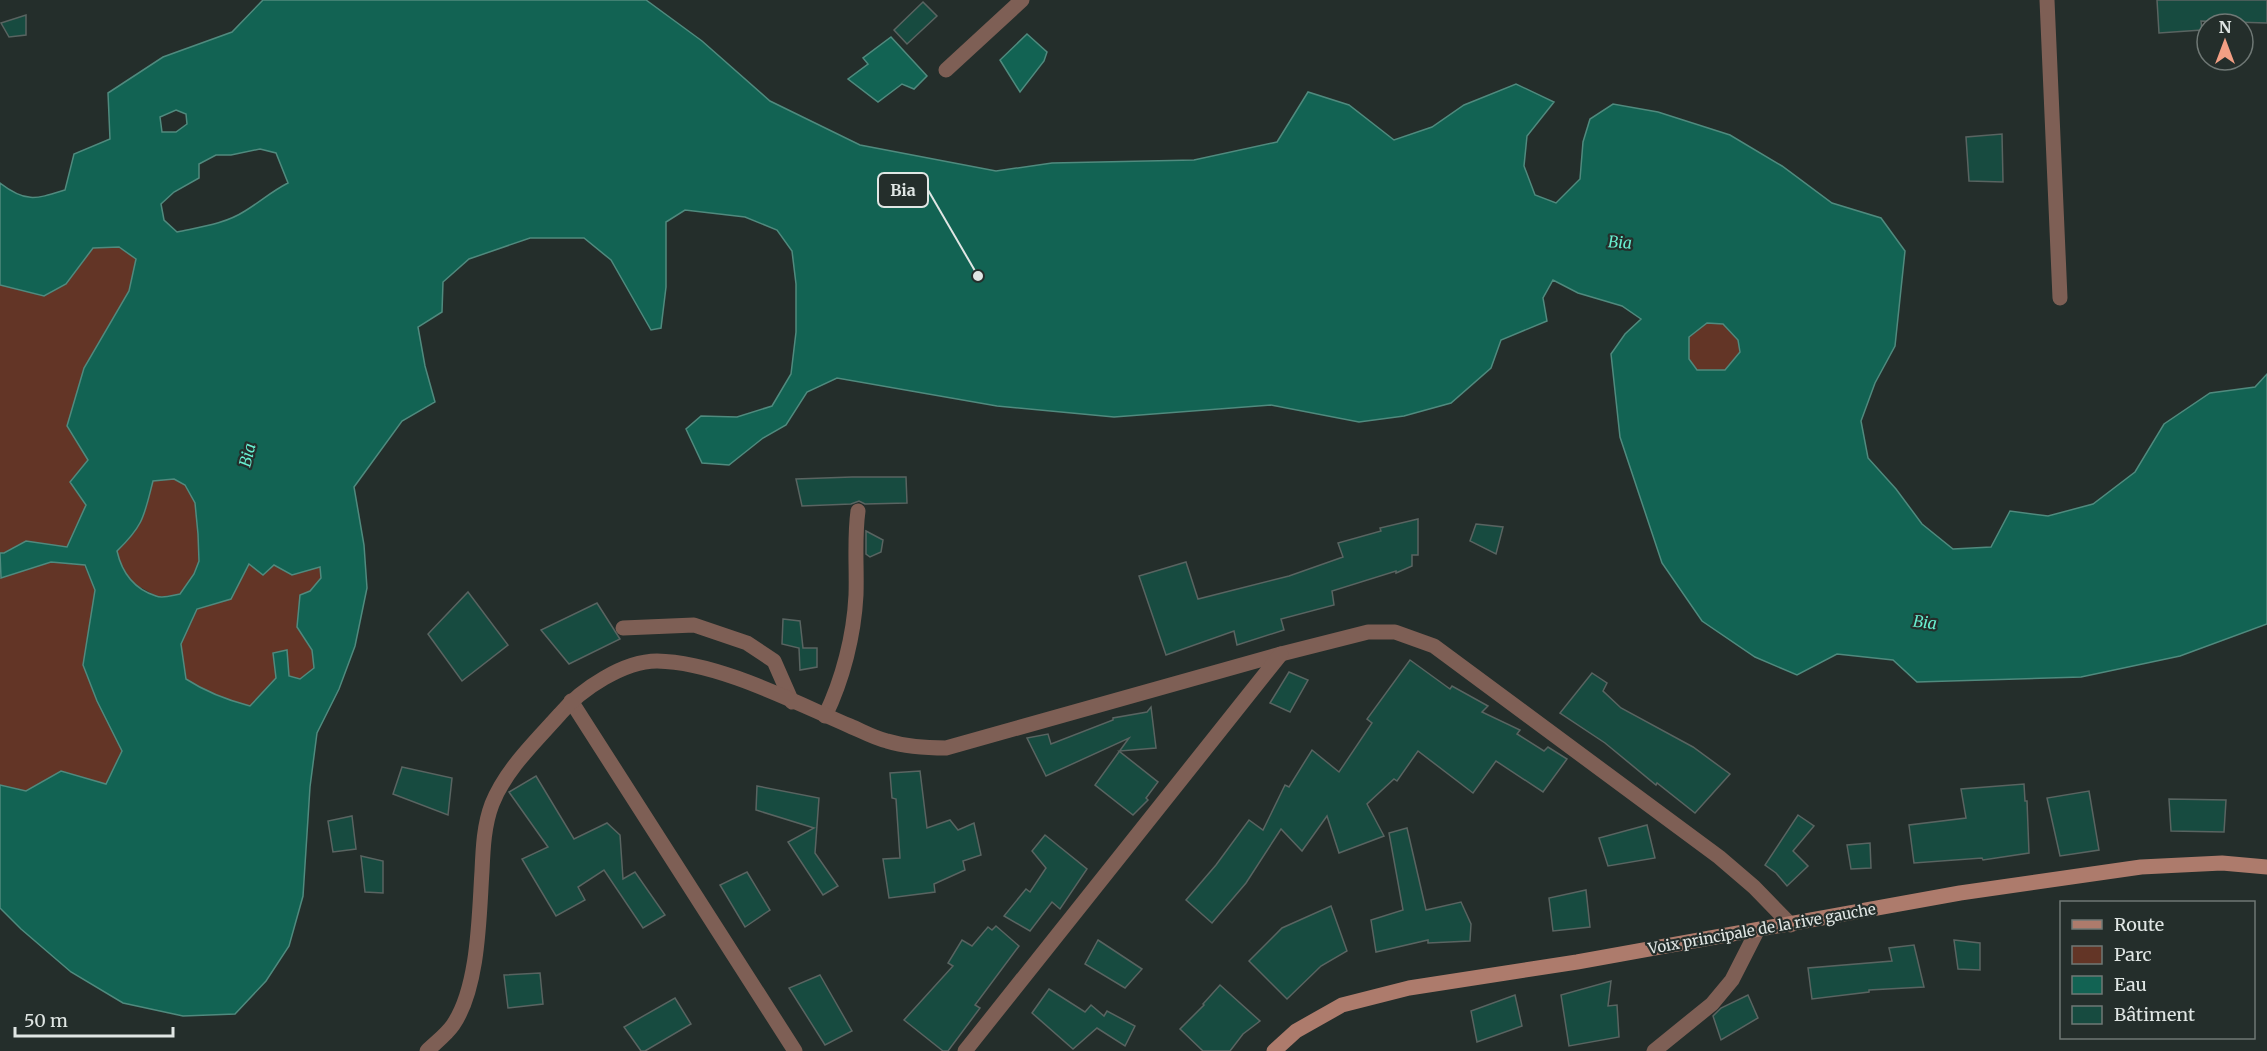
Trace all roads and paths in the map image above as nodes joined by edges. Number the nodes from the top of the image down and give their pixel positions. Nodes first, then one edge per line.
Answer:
1 (1022, 0) edge
2 (2047, 0) edge
3 (946, 70) dead end
4 (2060, 298) dead end
5 (858, 511) dead end
6 (622, 628) dead end
7 (1281, 654) junction
8 (571, 701) junction
9 (792, 702) junction
10 (825, 716) junction
11 (2267, 867) edge
12 (1791, 925) junction
13 (1757, 931) junction
14 (427, 1051) edge
15 (795, 1051) edge
16 (965, 1051) edge
17 (1274, 1051) edge
18 (1654, 1051) edge

1 - 3 street
2 - 4 street
5 - 10 street
6 - 9 street
7 - 10 street
7 - 12 street
7 - 16 street
8 - 9 street
8 - 14 street
8 - 15 street
9 - 10 street
11 - 12 street, Voix principale de la rive gauche
12 - 13 street, Voix principale de la rive gauche
13 - 17 street, Voix principale de la rive gauche
13 - 18 street

